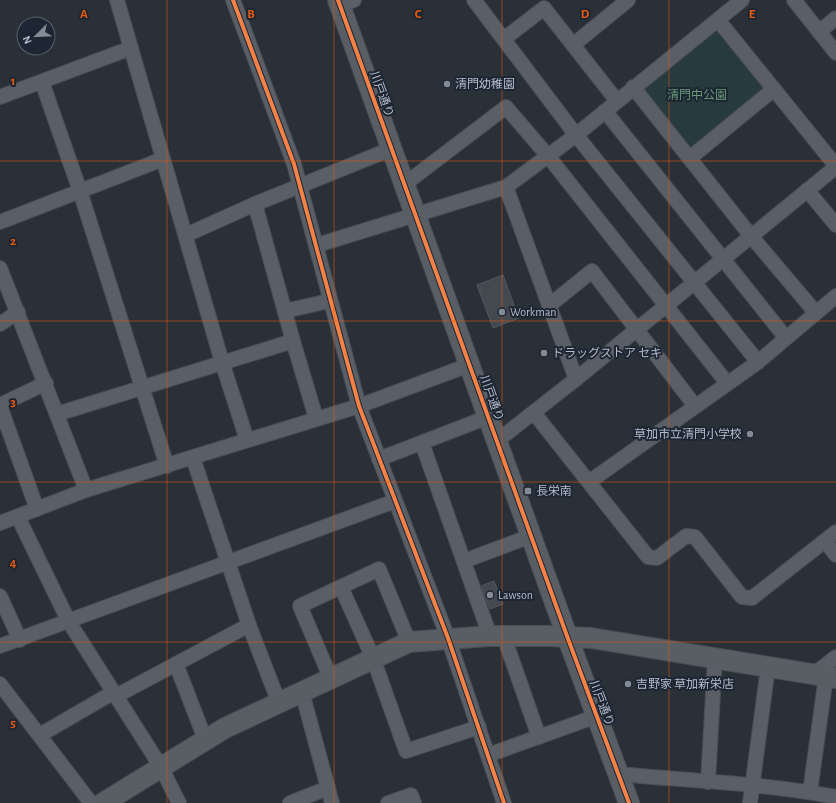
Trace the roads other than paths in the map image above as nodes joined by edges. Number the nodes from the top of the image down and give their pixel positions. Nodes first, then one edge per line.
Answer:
1 (117, 0) edge
2 (233, 0) edge
3 (474, 0) edge
4 (628, 0) edge
5 (742, 0) edge
6 (794, 0) edge
7 (344, 2) edge
8 (836, 18) edge
9 (718, 20) junction
10 (819, 32) junction
11 (504, 39) junction
12 (573, 45) junction
13 (131, 48) junction
14 (836, 53) edge
15 (42, 82) junction
16 (633, 87) junction
17 (774, 89) junction
18 (0, 97) edge
19 (616, 101) junction
20 (605, 111) junction
21 (576, 135) junction
22 (391, 148) junction
23 (548, 156) junction
24 (164, 158) junction
25 (690, 158) junction
26 (836, 166) edge
27 (405, 184) junction
28 (300, 186) junction
29 (506, 187) junction
30 (807, 190) junction
31 (80, 191) junction
32 (255, 204) junction
33 (415, 214) junction
34 (0, 222) edge
35 (836, 225) edge
36 (186, 235) junction
37 (751, 236) junction
38 (317, 245) junction
39 (723, 258) junction
40 (0, 268) edge
41 (694, 282) junction
42 (836, 296) edge
43 (329, 300) junction
44 (550, 304) junction
45 (666, 306) junction
46 (285, 311) junction
47 (18, 312) junction
48 (816, 313) junction
49 (0, 324) edge
50 (636, 330) junction
51 (786, 338) junction
52 (293, 341) junction
53 (222, 362) junction
54 (758, 362) junction
55 (469, 365) junction
56 (576, 379) junction
57 (46, 383) junction
58 (727, 383) junction
59 (142, 387) junction
60 (0, 406) edge
61 (359, 406) junction
62 (695, 406) junction
63 (534, 413) junction
64 (57, 414) junction
65 (488, 417) junction
66 (316, 418) junction
67 (248, 440) junction
68 (497, 441) junction
69 (422, 443) junction
70 (193, 458) junction
71 (379, 459) junction
72 (167, 466) junction
73 (589, 482) junction
74 (86, 490) junction
75 (395, 501) junction
76 (37, 509) junction
77 (18, 517) junction
78 (0, 523) edge
79 (836, 532) edge
80 (531, 536) junction
81 (825, 541) junction
82 (836, 555) edge
83 (464, 561) junction
84 (228, 563) junction
85 (341, 587) junction
86 (0, 596) edge
87 (70, 622) junction
88 (249, 625) junction
89 (567, 636) junction
90 (497, 637) junction
91 (448, 638) junction
92 (20, 640) junction
93 (409, 642) junction
94 (0, 646) edge
95 (836, 657) edge
96 (373, 658) junction
97 (716, 658) junction
98 (176, 664) junction
99 (768, 667) junction
100 (825, 676) edge
101 (331, 679) junction
102 (0, 684) edge
103 (302, 692) junction
104 (115, 694) junction
105 (279, 703) junction
106 (597, 716) junction
107 (478, 727) junction
108 (40, 735) junction
109 (539, 737) junction
110 (205, 739) junction
111 (488, 755) junction
112 (161, 767) junction
113 (620, 779) junction
114 (708, 782) junction
115 (751, 786) junction
116 (328, 788) junction
117 (810, 792) junction
118 (836, 797) edge
119 (91, 803) edge
120 (103, 803) edge
121 (179, 803) edge
122 (290, 803) edge
123 (332, 803) edge
124 (388, 803) edge
125 (414, 803) edge
126 (504, 803) edge
127 (629, 803) edge
128 (750, 803) edge

1 - 13 street
2 - 28 street
3 - 11 street
4 - 12 street
5 - 9 street
6 - 10 street
7 - 22 street, 川戸通り
8 - 10 street
9 - 16 street
9 - 17 street
10 - 14 street
11 - 12 street
11 - 21 street
12 - 19 street
13 - 15 street
13 - 24 street
15 - 18 street
15 - 31 street
16 - 19 street
16 - 25 street
17 - 25 street
17 - 26 street
19 - 20 street
20 - 21 street
20 - 39 street
21 - 23 street
21 - 41 street
22 - 27 street, 川戸通り
22 - 28 street
23 - 27 street
23 - 29 street
23 - 45 street
24 - 31 street
24 - 36 street
25 - 37 street
26 - 30 street
27 - 33 street, 川戸通り
28 - 32 street
28 - 38 street
29 - 33 street
29 - 44 street
30 - 35 street
30 - 37 street
31 - 34 street
31 - 59 street
32 - 36 street
32 - 46 street
33 - 38 street
33 - 55 street, 川戸通り
36 - 53 street
37 - 39 street
37 - 48 street
38 - 43 street
39 - 41 street
39 - 51 street
40 - 47 street
41 - 45 street
41 - 54 street
42 - 48 street
43 - 46 street
43 - 61 street
44 - 50 street
44 - 56 street
45 - 50 street
45 - 58 street
46 - 52 street
47 - 49 street
47 - 57 street
48 - 51 street
50 - 56 street
50 - 62 street
51 - 54 street
52 - 53 street
52 - 66 street
53 - 59 street
53 - 67 street
54 - 58 street
55 - 61 street
55 - 65 street, 川戸通り
56 - 63 street
57 - 60 street
57 - 64 street
58 - 62 street
59 - 64 street
59 - 72 street
60 - 76 street
61 - 66 street
61 - 71 street
62 - 73 street
63 - 68 street
63 - 73 street
64 - 74 street
65 - 68 street, 川戸通り
65 - 69 street
66 - 67 street
67 - 70 street
68 - 80 street, 川戸通り
69 - 71 street
69 - 83 street
70 - 72 street
70 - 84 street
71 - 75 street
72 - 74 street
73 - 81 street
74 - 76 street
75 - 84 street
75 - 91 street
76 - 77 street
77 - 78 street
77 - 87 street
79 - 81 street
80 - 83 street
80 - 89 street, 川戸通り
81 - 82 street
83 - 90 street
84 - 87 street
84 - 88 street
85 - 93 street
85 - 96 street
85 - 101 street
86 - 92 street
87 - 92 street
87 - 104 street
88 - 98 street
88 - 105 street
89 - 90 street
89 - 97 street
89 - 106 street, 川戸通り
90 - 91 street
90 - 109 street
91 - 93 street
91 - 107 street
92 - 94 street
93 - 96 street
95 - 100 street
96 - 101 street
96 - 107 street
97 - 99 street
97 - 114 street
98 - 104 street
98 - 110 street
99 - 100 street
99 - 115 street
100 - 117 street
101 - 103 street
102 - 108 street
103 - 105 street
103 - 116 street
104 - 108 street
104 - 112 street
105 - 110 street
106 - 109 street
106 - 113 street, 川戸通り
107 - 111 street
108 - 119 street
109 - 111 street
110 - 112 street
111 - 126 street
112 - 120 street
112 - 121 street
113 - 114 street
113 - 127 street, 川戸通り
114 - 115 street
115 - 117 street
115 - 128 street
116 - 122 street
116 - 123 street
117 - 118 street
124 - 125 street

